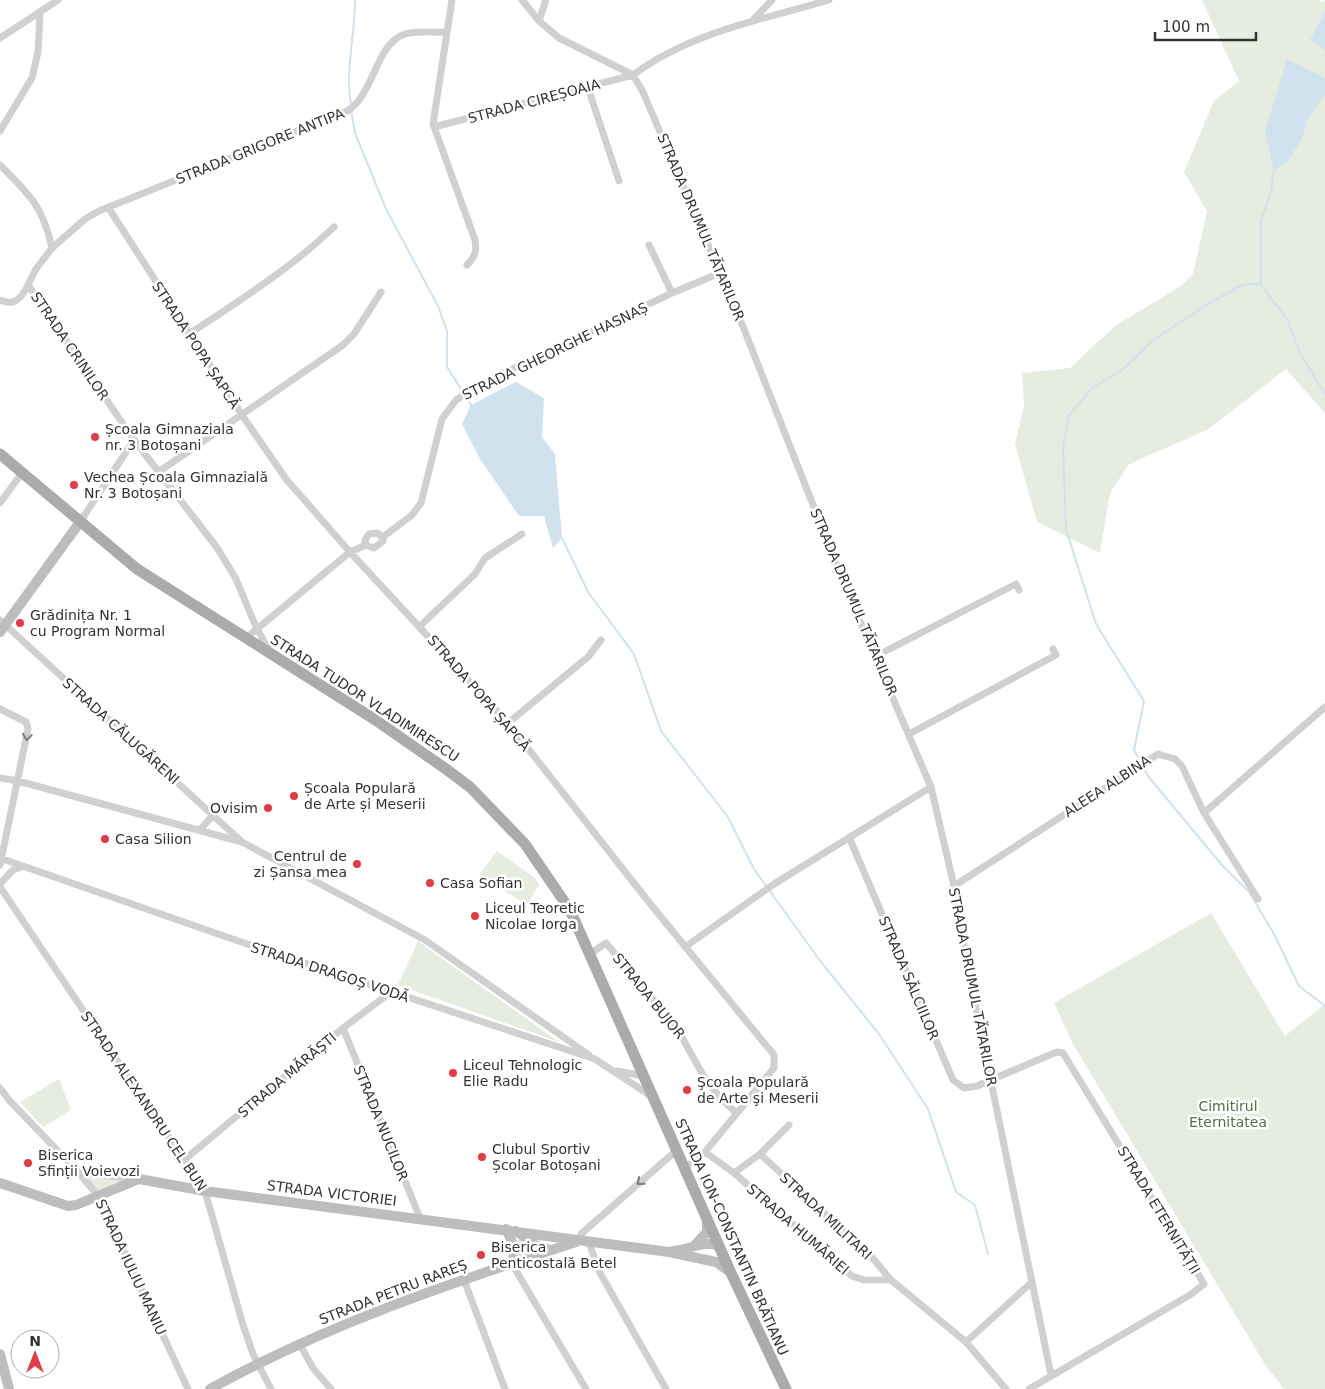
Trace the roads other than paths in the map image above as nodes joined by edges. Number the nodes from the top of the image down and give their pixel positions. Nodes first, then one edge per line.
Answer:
1 (452, 0) edge
2 (522, 0) edge
3 (546, 0) edge
4 (772, 0) edge
5 (829, 0) edge
6 (55, 1) edge
7 (40, 13) junction
8 (539, 20) junction
9 (754, 20) junction
10 (446, 32) junction
11 (0, 38) edge
12 (633, 75) junction
13 (588, 88) junction
14 (434, 127) junction
15 (0, 132) edge
16 (0, 165) edge
17 (619, 181) dead end
18 (108, 207) junction
19 (334, 227) dead end
20 (648, 245) dead end
21 (52, 248) junction
22 (467, 265) dead end
23 (720, 273) junction
24 (28, 285) junction
25 (381, 292) dead end
26 (672, 293) junction
27 (0, 300) edge
28 (189, 334) junction
29 (242, 415) junction
30 (134, 440) junction
31 (0, 454) edge
32 (22, 473) junction
33 (157, 473) junction
34 (0, 503) edge
35 (80, 522) junction
36 (522, 534) dead end
37 (383, 537) junction
38 (366, 545) junction
39 (350, 552) junction
40 (1019, 590) dead end
41 (2, 626) edge
42 (420, 626) junction
43 (256, 627) junction
44 (246, 638) junction
45 (601, 640) dead end
46 (1053, 649) dead end
47 (270, 653) junction
48 (876, 656) junction
49 (1325, 707) edge
50 (0, 709) edge
51 (508, 723) junction
52 (909, 734) junction
53 (0, 778) edge
54 (18, 781) junction
55 (931, 787) junction
56 (1204, 813) junction
57 (214, 814) junction
58 (200, 830) junction
59 (849, 837) junction
60 (242, 842) junction
61 (0, 860) edge
62 (21, 867) junction
63 (0, 885) edge
64 (954, 886) junction
65 (1258, 899) dead end
66 (686, 946) junction
67 (590, 954) junction
68 (391, 992) junction
69 (343, 1028) junction
70 (595, 1060) junction
71 (613, 1070) junction
72 (644, 1076) junction
73 (992, 1080) junction
74 (0, 1088) edge
75 (653, 1098) junction
76 (0, 1099) edge
77 (9, 1100) junction
78 (736, 1113) junction
79 (790, 1125) dead end
80 (677, 1150) junction
81 (705, 1152) junction
82 (760, 1154) junction
83 (184, 1160) junction
84 (686, 1168) junction
85 (79, 1173) junction
86 (734, 1173) junction
87 (139, 1179) junction
88 (0, 1183) edge
89 (206, 1191) junction
90 (98, 1196) junction
91 (708, 1217) junction
92 (420, 1218) junction
93 (511, 1230) junction
94 (584, 1240) junction
95 (696, 1244) junction
96 (718, 1245) junction
97 (550, 1250) junction
98 (669, 1252) junction
99 (696, 1258) junction
100 (512, 1264) junction
101 (731, 1273) junction
102 (464, 1280) junction
103 (891, 1280) junction
104 (1032, 1282) junction
105 (966, 1342) junction
106 (299, 1343) junction
107 (0, 1354) edge
108 (257, 1363) junction
109 (1051, 1375) junction
110 (9, 1389) edge
111 (188, 1389) edge
112 (210, 1389) edge
113 (271, 1389) edge
114 (331, 1389) edge
115 (505, 1389) edge
116 (586, 1389) edge
117 (666, 1389) edge
118 (786, 1389) edge
119 (1006, 1389) edge
120 (1029, 1389) edge

1 - 10 street
2 - 8 street
3 - 8 street
4 - 9 street
5 - 9 street
6 - 7 street
7 - 11 street
7 - 15 street
8 - 12 street
9 - 12 street
10 - 14 street
10 - 18 street, STRADA GRIGORE ANTIPA
12 - 13 street, STRADA CIREȘOAIA
12 - 23 street, STRADA DRUMUL TĂTARILOR
13 - 14 street, STRADA CIREȘOAIA
13 - 17 street
14 - 22 street
16 - 21 street
18 - 21 street, STRADA GRIGORE ANTIPA
18 - 28 street, STRADA POPA ȘAPCĂ
19 - 28 street
20 - 26 street
21 - 24 street, STRADA CRINILOR
23 - 26 street, STRADA GHEORGHE HASNAȘ
23 - 48 street, STRADA DRUMUL TĂTARILOR
24 - 27 street
24 - 30 street, STRADA CRINILOR
25 - 29 street
26 - 37 street, STRADA GHEORGHE HASNAȘ
28 - 29 street, STRADA POPA ȘAPCĂ
29 - 33 street
29 - 39 street, STRADA POPA ȘAPCĂ
30 - 33 street, STRADA CRINILOR
30 - 35 street
31 - 32 main road, STRADA TUDOR VLADIMIRESCU
32 - 34 street
32 - 35 main road, STRADA TUDOR VLADIMIRESCU
33 - 43 street, STRADA CRINILOR
35 - 41 main road
35 - 44 main road, STRADA TUDOR VLADIMIRESCU
36 - 42 street
37 - 38 street
37 - 38 street, STRADA GHEORGHE HASNAȘ
38 - 39 street, STRADA GHEORGHE HASNAȘ
39 - 42 street, STRADA POPA ȘAPCĂ
39 - 43 street, STRADA GHEORGHE HASNAȘ
40 - 48 street
41 - 57 street, STRADA CĂLUGĂRENI
42 - 51 street, STRADA POPA ȘAPCĂ
43 - 44 street, STRADA GHEORGHE HASNAȘ
43 - 47 street, STRADA CRINILOR
44 - 47 main road, STRADA TUDOR VLADIMIRESCU
45 - 51 street
46 - 52 street
47 - 67 main road, STRADA TUDOR VLADIMIRESCU
48 - 52 street, STRADA DRUMUL TĂTARILOR
49 - 56 street
50 -> 54 street
51 - 66 street, STRADA POPA ȘAPCĂ
52 - 55 street, STRADA DRUMUL TĂTARILOR
53 - 54 street
54 - 58 street
54 - 61 street
55 - 59 street
55 - 64 street, STRADA DRUMUL TĂTARILOR
56 - 64 street, ALEEA ALBINA
56 - 65 street, ALEEA ALBINA
57 - 58 street
57 - 60 street, STRADA CĂLUGĂRENI
58 - 60 street
59 - 66 street
59 - 73 street, STRADA SĂLCIILOR
60 - 70 street
61 - 62 street, STRADA DRAGOȘ VODĂ
62 - 63 street, STRADA ALEXANDRU CEL BUN
62 - 68 street, STRADA DRAGOȘ VODĂ
63 - 83 street, STRADA ALEXANDRU CEL BUN
64 - 73 street, STRADA DRUMUL TĂTARILOR
66 - 78 street, STRADA POPA ȘAPCĂ
67 - 72 main road, STRADA TUDOR VLADIMIRESCU
67 - 78 street, STRADA BUJOR
68 - 69 street, STRADA MĂRĂȘTI
68 - 70 street, STRADA DRAGOȘ VODĂ
69 - 83 street, STRADA MĂRĂȘTI
69 - 92 street, STRADA NUCILOR
70 - 71 street, STRADA DRAGOȘ VODĂ
71 - 72 street
71 - 75 street, STRADA DRAGOȘ VODĂ
72 - 75 main road, STRADA TUDOR VLADIMIRESCU
73 - 104 street, STRADA DRUMUL TĂTARILOR
73 - 109 street, STRADA ETERNITĂȚII
74 - 77 street, STRADA IULIU MANIU
75 - 80 main road, STRADA ION-CONSTANTIN BRĂTIANU
76 - 77 street
77 - 85 street, STRADA IULIU MANIU
78 - 81 street, STRADA POPA ȘAPCĂ
79 - 82 street
80 - 84 main road, STRADA ION-CONSTANTIN BRĂTIANU
80 -> 94 street, STRADA PETRU RAREȘ
81 - 84 street, STRADA POPA ȘAPCĂ
81 - 86 street, STRADA HUMĂRIEI
82 - 86 street
82 - 103 street, STRADA MILITARI
83 - 89 street, STRADA ALEXANDRU CEL BUN
84 - 91 main road, STRADA ION-CONSTANTIN BRĂTIANU
85 - 87 street
85 - 90 street, STRADA IULIU MANIU
86 - 103 street, STRADA HUMĂRIEI
87 - 89 main road, STRADA VICTORIEI
87 - 90 main road
88 - 90 main road
89 - 92 main road, STRADA VICTORIEI
89 - 108 street, STRADA ALEXANDRU CEL BUN
90 - 111 street, STRADA IULIU MANIU
91 - 95 main road
91 - 96 main road, STRADA ION-CONSTANTIN BRĂTIANU
92 - 93 main road, STRADA VICTORIEI
93 - 94 main road, STRADA VICTORIEI
93 - 97 main road
93 - 100 main road
94 - 97 main road, STRADA PETRU RAREȘ
94 - 98 main road, STRADA VICTORIEI
94 - 117 street
95 - 96 main road, STRADA VICTORIEI
95 - 98 main road, STRADA VICTORIEI
96 - 99 main road
96 - 101 main road, STRADA ION-CONSTANTIN BRĂTIANU
97 - 100 main road, STRADA PETRU RAREȘ
98 - 99 main road, STRADA VICTORIEI
99 - 101 main road, STRADA VICTORIEI
100 - 102 main road, STRADA PETRU RAREȘ
100 - 116 street
101 - 118 main road, STRADA ION-CONSTANTIN BRĂTIANU
102 - 106 main road, STRADA PETRU RAREȘ
102 - 115 street
103 - 105 street
104 - 105 street
104 - 109 street, STRADA DRUMUL TĂTARILOR
105 - 119 street
106 - 108 main road, STRADA PETRU RAREȘ
106 - 114 street
107 - 110 main road
108 - 112 main road, STRADA PETRU RAREȘ
108 - 113 street, STRADA ALEXANDRU CEL BUN
109 - 120 street, STRADA ETERNITĂȚII

